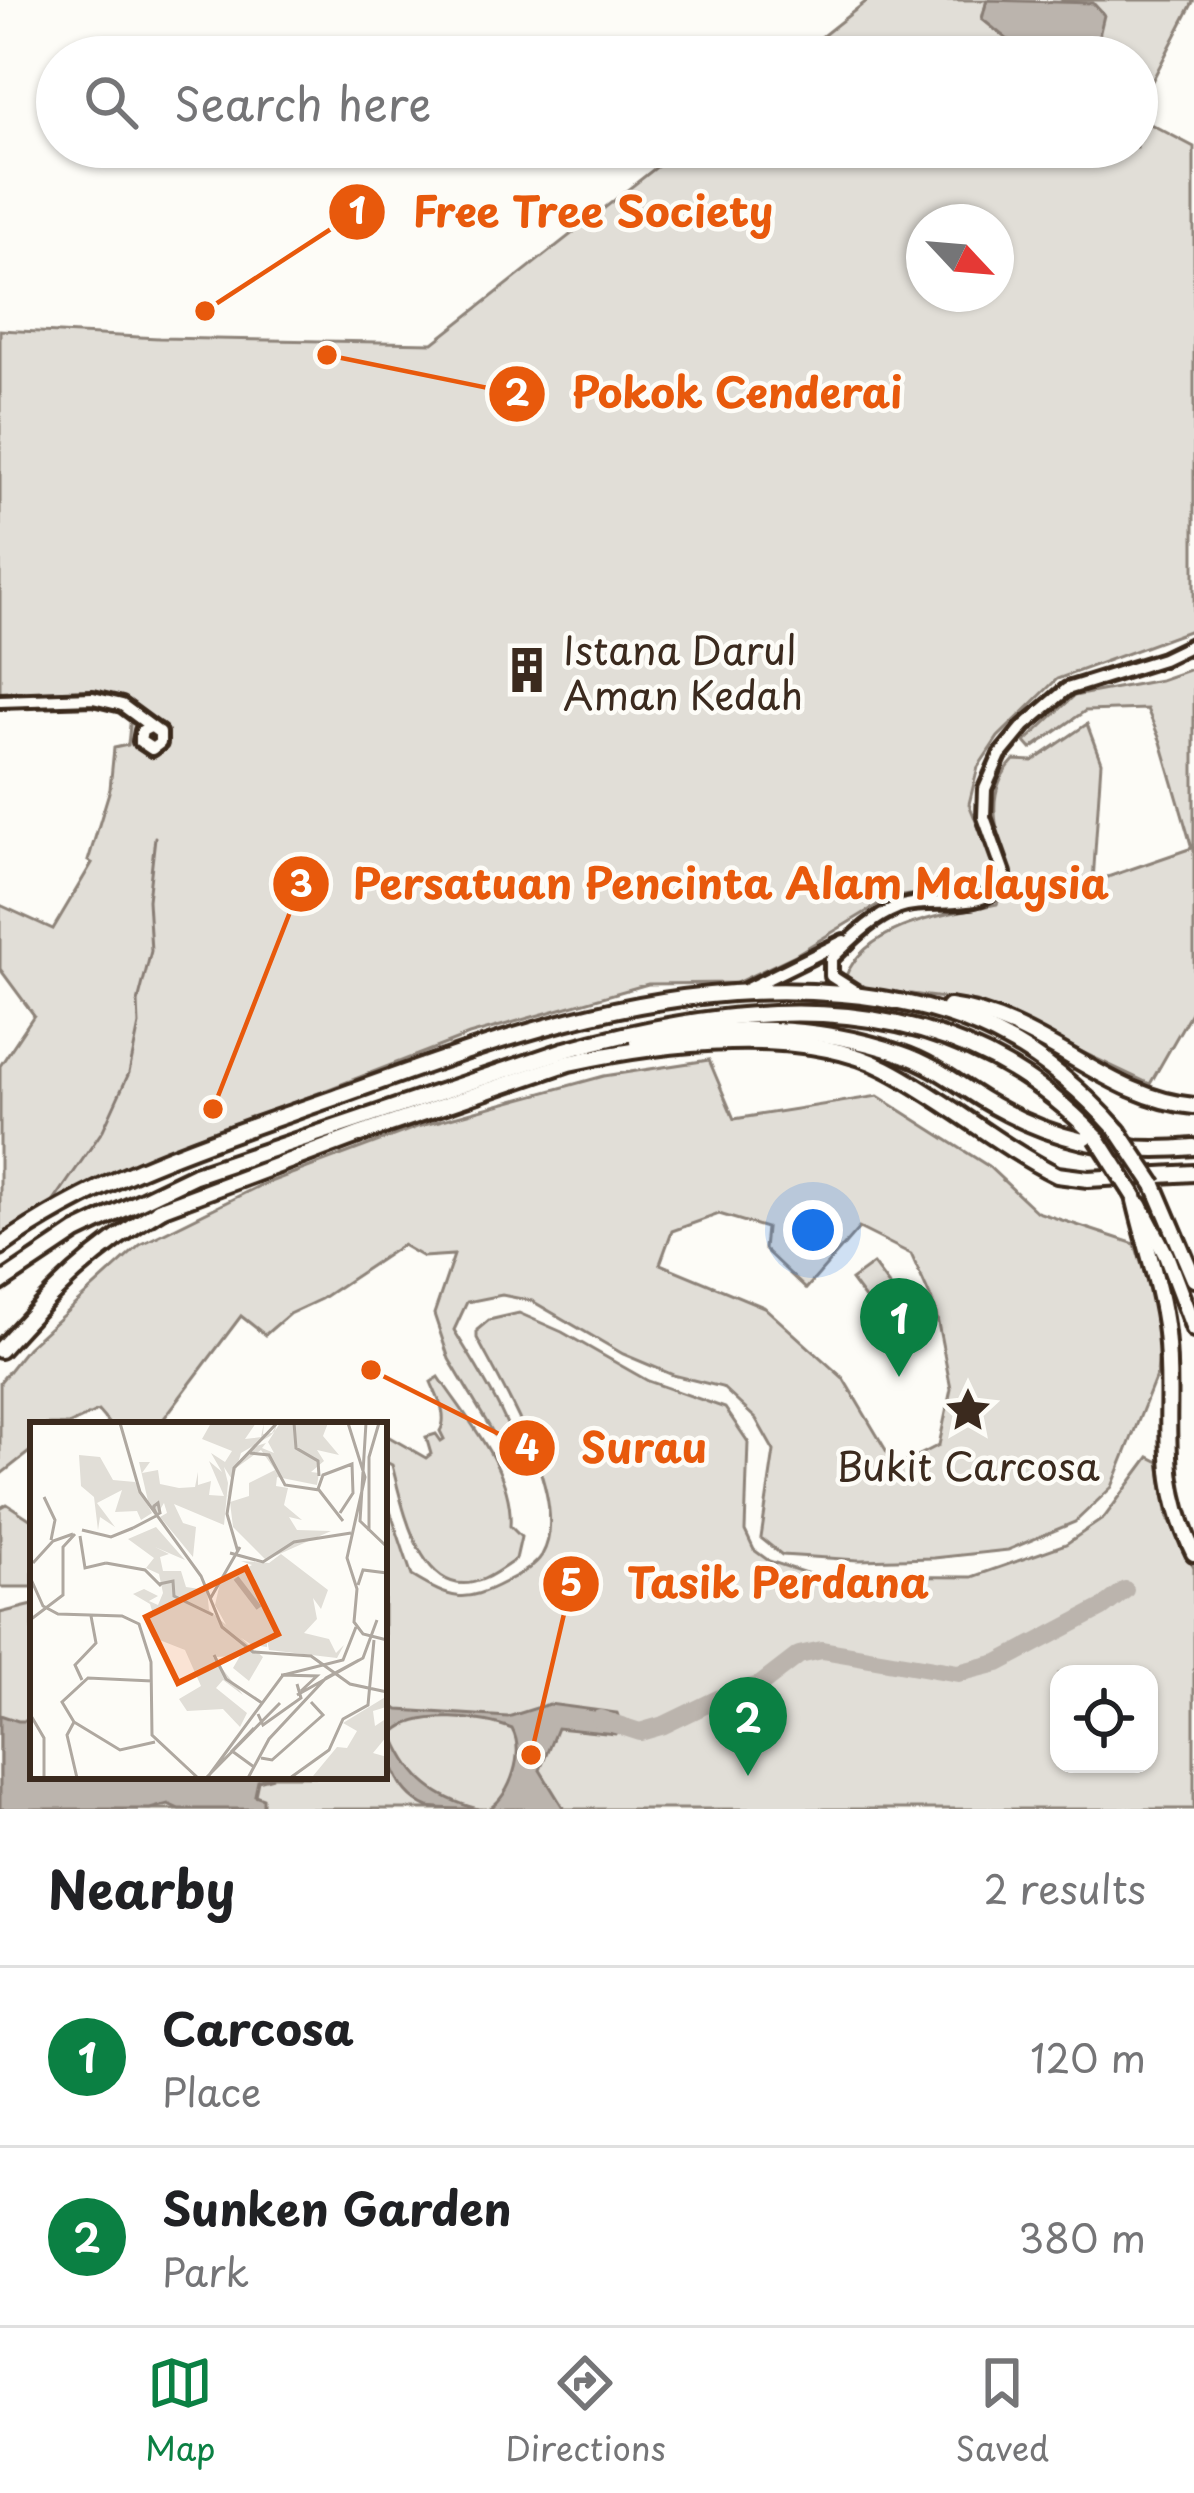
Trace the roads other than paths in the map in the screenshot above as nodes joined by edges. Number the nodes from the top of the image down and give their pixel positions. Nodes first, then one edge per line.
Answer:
1 (1194, 644) edge
2 (0, 701) edge
3 (150, 727) dead end
4 (860, 931) junction
5 (745, 990) junction
6 (870, 996) junction
7 (914, 1003) junction
8 (458, 1086) junction
9 (1194, 1106) edge
10 (1194, 1147) edge
11 (273, 1149) junction
12 (1194, 1173) edge
13 (1134, 1196) junction
14 (158, 1210) junction
15 (0, 1247) edge
16 (1194, 1279) edge
17 (0, 1282) edge
18 (1194, 1330) edge
19 (0, 1350) edge
20 (1194, 1553) edge

1 - 4 street
2 - 3 street
4 - 5 street
4 - 6 street
5 - 6 main road
5 - 15 main road
6 - 7 main road
7 - 9 main road
7 - 16 main road, bridge
8 - 10 main road
8 - 11 main road
8 - 13 main road, bridge
11 - 14 main road
11 - 17 main road
12 - 14 main road
13 - 18 main road
13 - 20 main road
14 - 19 main road

